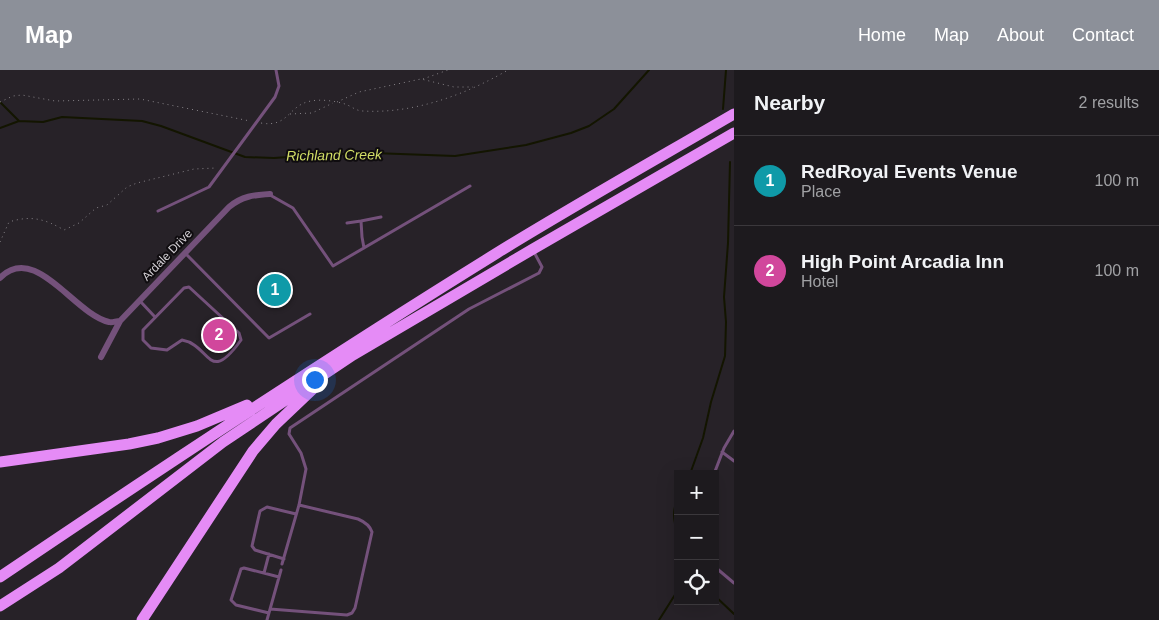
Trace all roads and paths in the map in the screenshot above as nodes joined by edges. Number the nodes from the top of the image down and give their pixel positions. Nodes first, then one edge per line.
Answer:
1 (276, 70) edge
2 (448, 70) edge
3 (508, 70) edge
4 (422, 79) junction
5 (474, 86) junction
6 (0, 102) edge
7 (335, 102) junction
8 (290, 114) junction
9 (734, 114) edge
10 (257, 122) junction
11 (734, 133) edge
12 (224, 168) junction
13 (470, 186) dead end
14 (270, 194) joint
15 (158, 211) dead end
16 (381, 218) dead end
17 (361, 221) junction
18 (347, 223) dead end
19 (0, 242) edge
20 (364, 248) junction
21 (532, 249) junction
22 (184, 253) junction
23 (0, 278) edge
24 (139, 301) junction
25 (310, 314) dead end
26 (155, 317) junction
27 (120, 321) junction
28 (102, 357) dead end
29 (333, 370) junction
30 (291, 383) junction
31 (734, 431) edge
32 (722, 452) junction
33 (734, 461) edge
34 (0, 462) edge
35 (715, 470) edge
36 (299, 505) junction
37 (296, 514) junction
38 (269, 554) junction
39 (284, 559) junction
40 (282, 564) dead end
41 (281, 570) dead end
42 (719, 570) edge
43 (264, 574) junction
44 (279, 577) junction
45 (0, 578) edge
46 (734, 583) edge
47 (5, 603) edge
48 (269, 611) junction
49 (142, 620) edge
50 (267, 620) edge

1 - 10 lane
2 - 4 path
3 - 5 path
4 - 5 path
4 - 7 path
5 - 7 path
6 - 10 path
7 - 8 path
7 - 8 path
8 - 10 path
9 - 30 highway
10 - 12 lane
11 - 21 highway
12 - 15 lane
12 - 19 path
13 - 20 lane
14 - 20 lane
14 - 22 street, Ardale Drive
16 - 17 lane
17 - 18 lane
17 - 20 lane
21 - 29 highway
21 - 36 lane
22 - 24 street, Ardale Drive
22 - 25 lane
23 - 27 street
24 - 26 lane
24 - 27 street, Ardale Drive
26 - 26 lane
27 - 28 street, Ardale Drive
29 - 47 highway
29 - 49 highway
30 - 34 highway
30 - 45 highway
31 - 32 lane
32 - 33 lane
32 - 35 lane
36 - 37 lane
36 - 48 lane
37 - 38 lane
37 - 39 lane
38 - 39 lane
38 - 43 lane
39 - 40 lane
41 - 44 lane
42 - 46 lane
43 - 44 lane
43 - 48 lane
44 - 48 lane
48 - 50 lane

